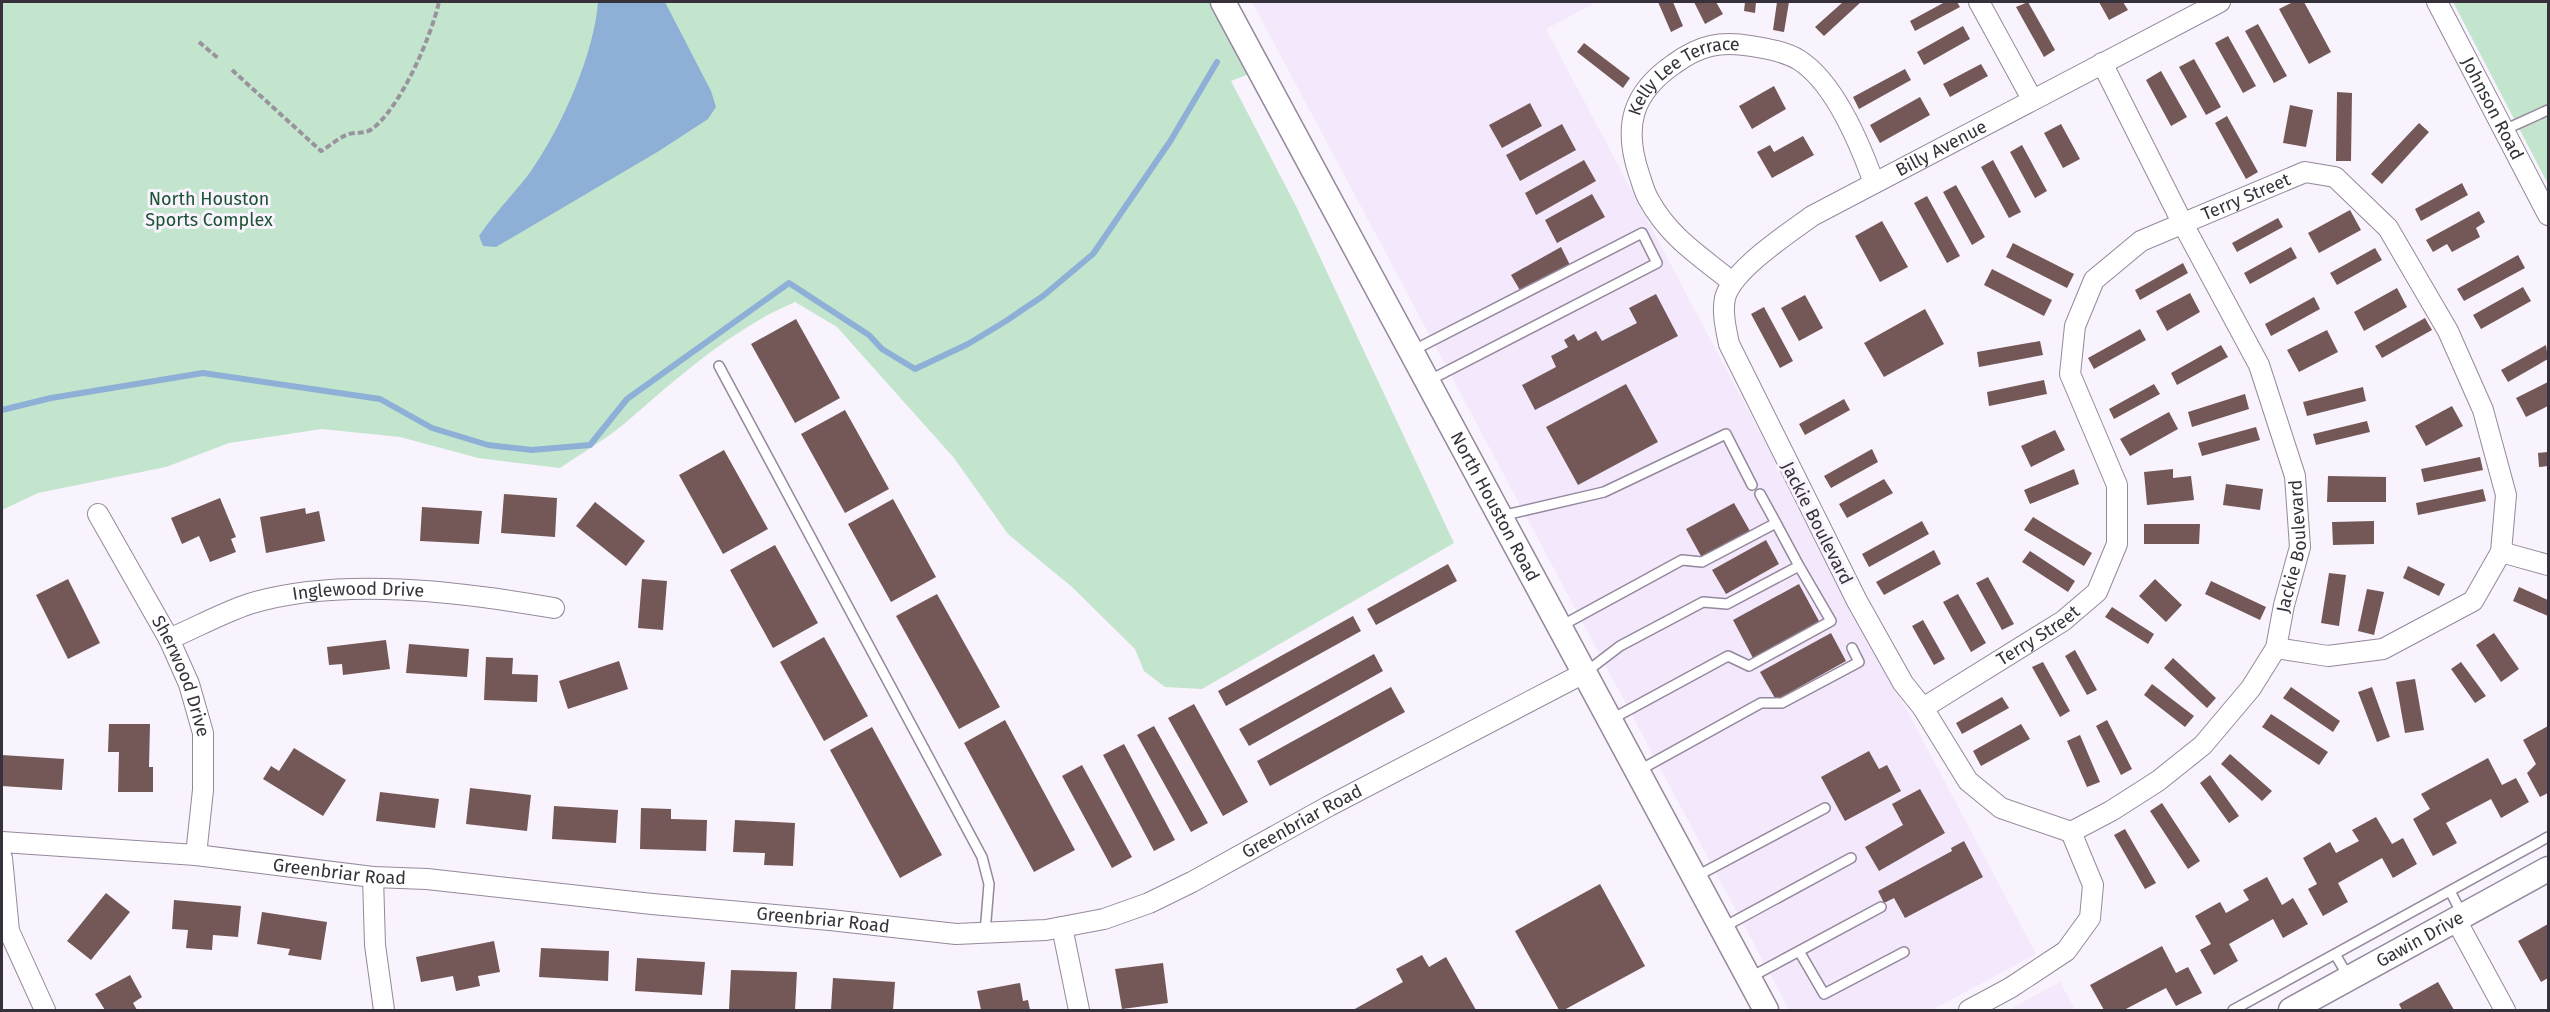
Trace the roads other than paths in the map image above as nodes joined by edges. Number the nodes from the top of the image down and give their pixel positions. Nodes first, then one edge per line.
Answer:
1 (1223, 2) edge
2 (1979, 2) edge
3 (2220, 2) edge
4 (2437, 2) edge
5 (2102, 63) junction
6 (2032, 99) junction
7 (2548, 110) edge
8 (2504, 130) junction
9 (1874, 183) junction
10 (2548, 215) edge
11 (2183, 224) junction
12 (1732, 282) junction
13 (1412, 351) junction
14 (719, 366) dead end
15 (1428, 381) junction
16 (1752, 484) dead end
17 (1760, 494) dead end
18 (98, 514) dead end
19 (1501, 516) junction
20 (1776, 523) junction
21 (2501, 552) junction
22 (2548, 565) edge
23 (1799, 566) junction
24 (554, 608) dead end
25 (1561, 626) junction
26 (169, 639) junction
27 (1852, 648) dead end
28 (2276, 648) junction
29 (1586, 672) junction
30 (1923, 708) junction
31 (1610, 720) junction
32 (1638, 771) junction
33 (1825, 808) dead end
34 (2071, 832) junction
35 (2548, 837) edge
36 (2, 842) edge
37 (196, 855) junction
38 (2, 858) edge
39 (1851, 858) dead end
40 (2548, 869) edge
41 (373, 877) junction
42 (1695, 878) junction
43 (2450, 891) junction
44 (1881, 907) dead end
45 (2460, 918) junction
46 (1062, 927) junction
47 (1722, 928) junction
48 (986, 933) junction
49 (1799, 951) junction
50 (1904, 952) dead end
51 (2335, 954) junction
52 (1749, 978) junction
53 (2349, 978) junction
54 (2236, 1010) edge
55 (45, 1011) edge
56 (384, 1011) edge
57 (1079, 1011) edge
58 (1766, 1011) edge
59 (1969, 1011) edge
60 (2291, 1011) edge
61 (2505, 1011) edge

1 - 13 street, North Houston Road
2 - 6 street
3 - 5 street, Billy Avenue
4 - 8 street, Johnson Road
5 - 6 street, Billy Avenue
5 - 11 street, Jackie Boulevard
6 - 9 street, Billy Avenue
7 - 8 lane
8 - 10 street, Johnson Road
9 - 12 street, Billy Avenue
9 - 12 street, Kelly Lee Terrace
11 - 21 street, Terry Street
11 - 28 street, Jackie Boulevard
11 - 30 street, Terry Street
12 - 30 street, Jackie Boulevard
13 - 15 street, North Houston Road
13 - 15 lane
14 - 48 lane
15 - 19 street, North Houston Road
16 - 19 lane
17 - 20 lane
18 - 26 street, Sherwood Drive
19 - 25 street, North Houston Road
20 - 23 lane
20 - 25 lane
21 - 22 street
21 - 28 street, Terry Street
23 - 29 lane
23 - 31 lane
24 - 26 street, Inglewood Drive
25 - 29 street, North Houston Road
26 - 37 street, Sherwood Drive
27 - 32 lane
28 - 34 street, Jackie Boulevard
29 - 31 street, North Houston Road
29 - 46 street, Greenbriar Road
30 - 34 street, Jackie Boulevard
31 - 32 street, North Houston Road
32 - 42 street, North Houston Road
33 - 42 lane
34 - 59 street
35 - 43 lane
36 - 37 street, Greenbriar Road
37 - 41 street, Greenbriar Road
38 - 55 street
39 - 47 lane
40 - 45 street, Gawin Drive
41 - 48 street, Greenbriar Road
41 - 56 street
42 - 47 street, North Houston Road
43 - 45 lane
43 - 51 lane
44 - 49 lane
45 - 53 street, Gawin Drive
45 - 61 street
46 - 48 street, Greenbriar Road
46 - 57 street
47 - 52 street, North Houston Road
49 - 50 lane
49 - 52 lane
51 - 53 lane
51 - 54 lane
52 - 58 street, North Houston Road
53 - 60 street, Gawin Drive

